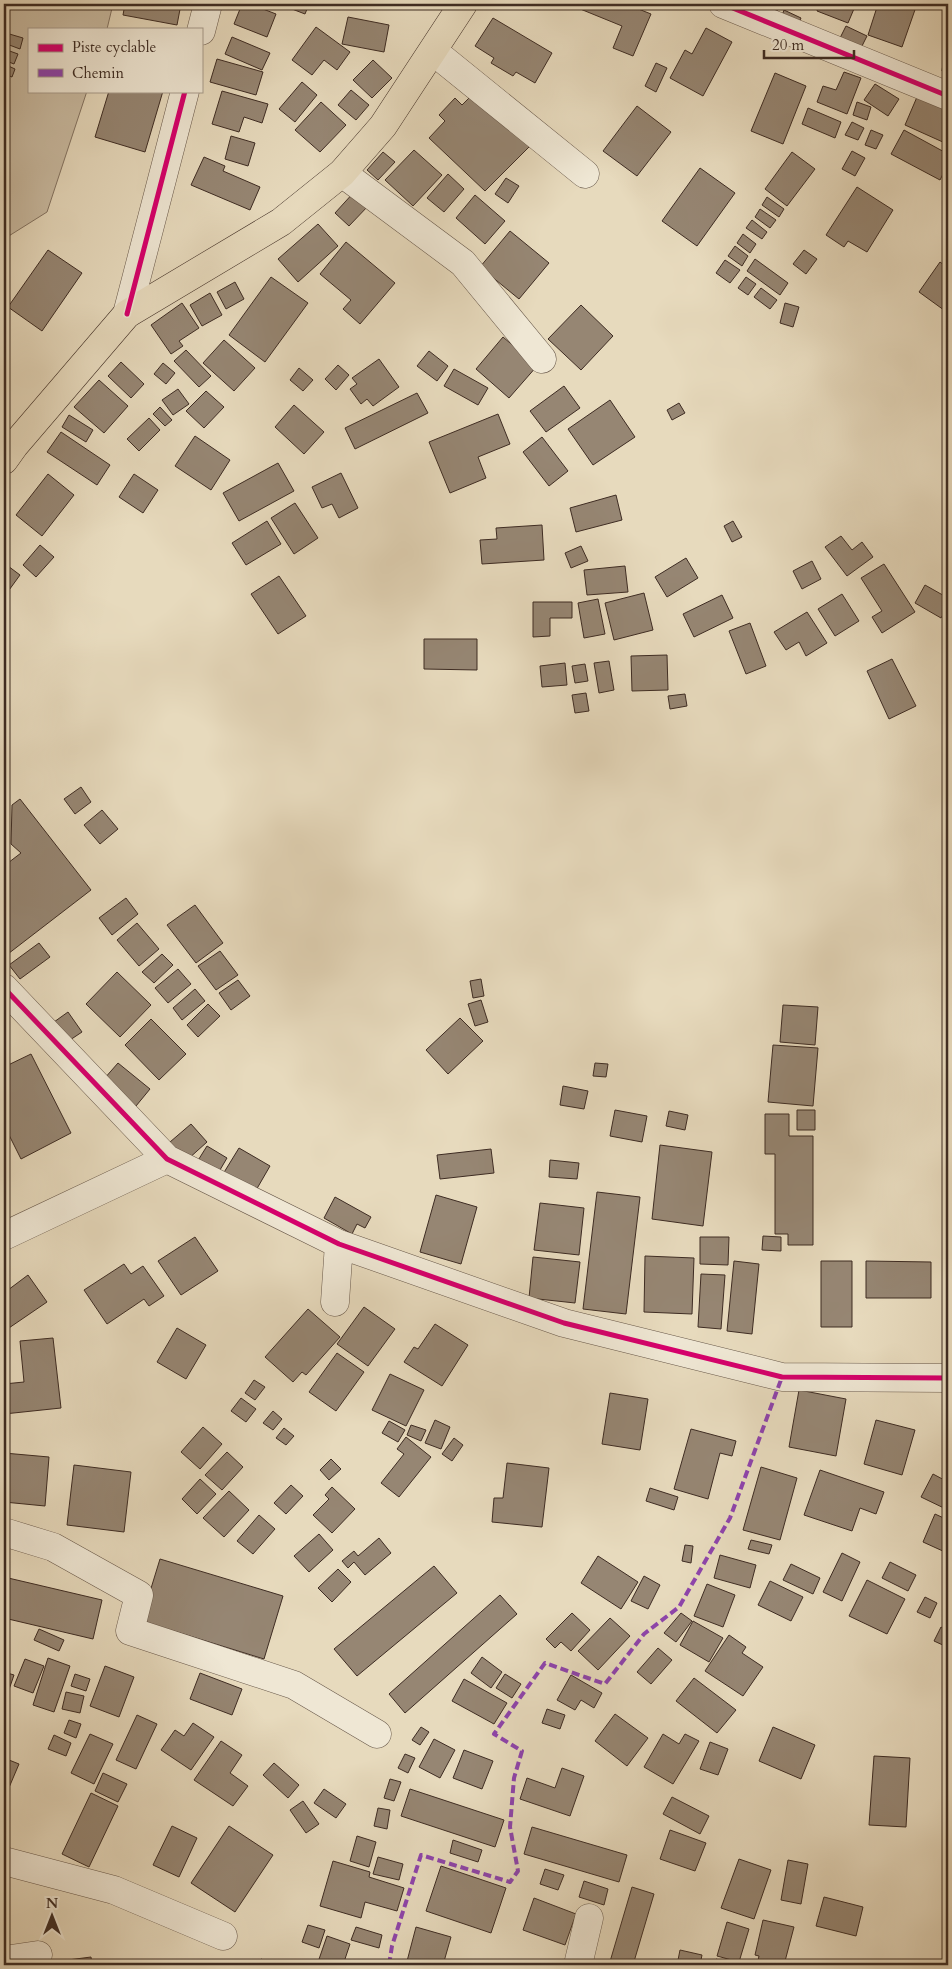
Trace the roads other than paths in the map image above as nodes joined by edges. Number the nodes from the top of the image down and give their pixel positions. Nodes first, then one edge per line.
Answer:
1 (208, 4) edge
2 (463, 4) edge
3 (723, 4) edge
4 (202, 28) edge
5 (433, 51) junction
6 (186, 92) edge
7 (948, 96) edge
8 (342, 174) junction
9 (585, 174) dead end
10 (127, 314) junction
11 (542, 359) dead end
12 (4, 460) edge
13 (4, 988) edge
14 (167, 1159) junction
15 (4, 1236) edge
16 (339, 1244) junction
17 (335, 1302) dead end
18 (948, 1378) edge
19 (4, 1532) edge
20 (377, 1734) dead end
21 (4, 1861) edge
22 (589, 1918) dead end
23 (223, 1936) dead end
24 (38, 1955) dead end
25 (4, 1960) edge
26 (578, 1965) edge

1 - 4 street
2 - 5 main road
3 - 7 street
5 - 8 main road
5 - 9 street
6 - 10 street
8 - 10 main road
8 - 11 street
10 - 12 main road
13 - 14 street
14 - 15 street
14 - 16 street
16 - 17 street
16 - 18 street
19 - 20 street
21 - 23 street
22 - 26 street
24 - 25 street

